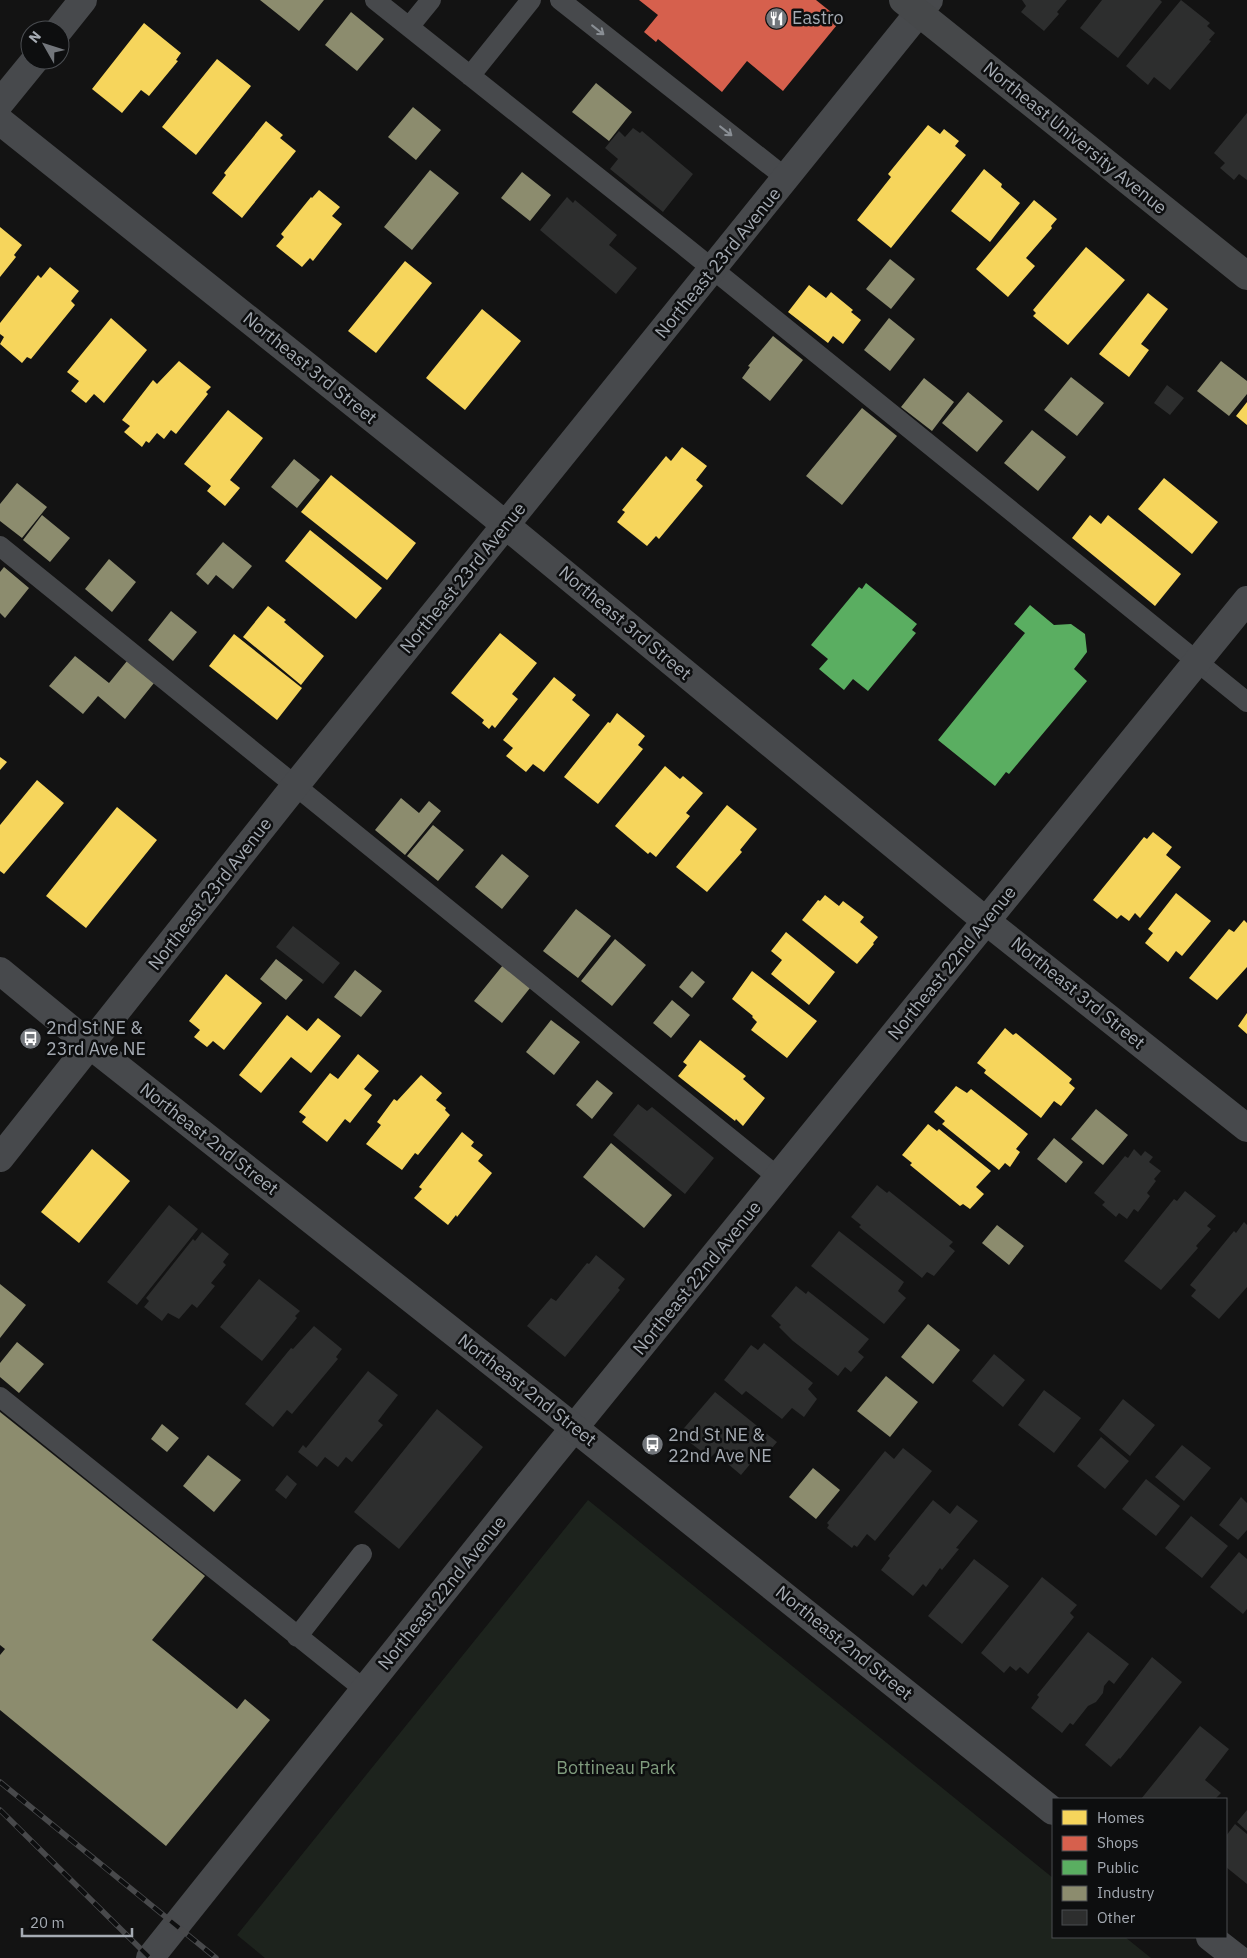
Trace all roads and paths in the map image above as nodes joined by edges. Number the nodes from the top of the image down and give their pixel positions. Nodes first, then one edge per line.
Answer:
1 (83, 0) edge
2 (375, 0) edge
3 (431, 0) edge
4 (531, 0) edge
5 (560, 0) edge
6 (917, 4) edge
7 (67, 20) edge
8 (409, 27) junction
9 (26, 70) edge
10 (470, 76) junction
11 (0, 103) edge
12 (0, 121) edge
13 (786, 178) junction
14 (713, 269) junction
15 (1247, 276) edge
16 (506, 525) junction
17 (0, 546) edge
18 (1247, 600) edge
19 (1197, 662) junction
20 (1247, 702) edge
21 (295, 786) junction
22 (986, 920) junction
23 (0, 971) edge
24 (90, 1045) junction
25 (1247, 1128) edge
26 (0, 1158) edge
27 (778, 1178) junction
28 (0, 1397) edge
29 (574, 1428) junction
30 (362, 1554) dead end
31 (298, 1637) junction
32 (365, 1690) junction
33 (1052, 1810) edge
34 (1211, 1938) edge
35 (150, 1958) edge
36 (1237, 1958) edge

1 - 7 street
2 - 8 lane
3 - 8 lane
4 - 10 lane
5 -> 13 lane
6 - 13 street, Northeast 23rd Avenue
6 - 15 main road, Northeast University Avenue
8 - 10 lane
9 - 11 street
10 - 14 lane
12 - 16 street, Northeast 3rd Street
13 - 14 street, Northeast 23rd Avenue
14 - 16 street, Northeast 23rd Avenue
14 - 19 lane
16 - 21 street, Northeast 23rd Avenue
16 - 22 street, Northeast 3rd Street
17 - 21 lane
18 - 19 street, Northeast 22nd Avenue
19 - 20 lane
19 - 22 street, Northeast 22nd Avenue
21 - 24 street, Northeast 23rd Avenue
21 - 27 lane
22 - 25 street, Northeast 3rd Street
22 - 27 street, Northeast 22nd Avenue
23 - 24 street, Northeast 2nd Street
24 - 26 street, Northeast 23rd Avenue
24 - 29 street, Northeast 2nd Street
27 - 29 street, Northeast 22nd Avenue
28 - 31 lane
29 - 32 street, Northeast 22nd Avenue
29 - 33 street, Northeast 2nd Street
30 - 31 lane
31 - 32 lane
32 - 35 street, Northeast 22nd Avenue
34 - 36 street

